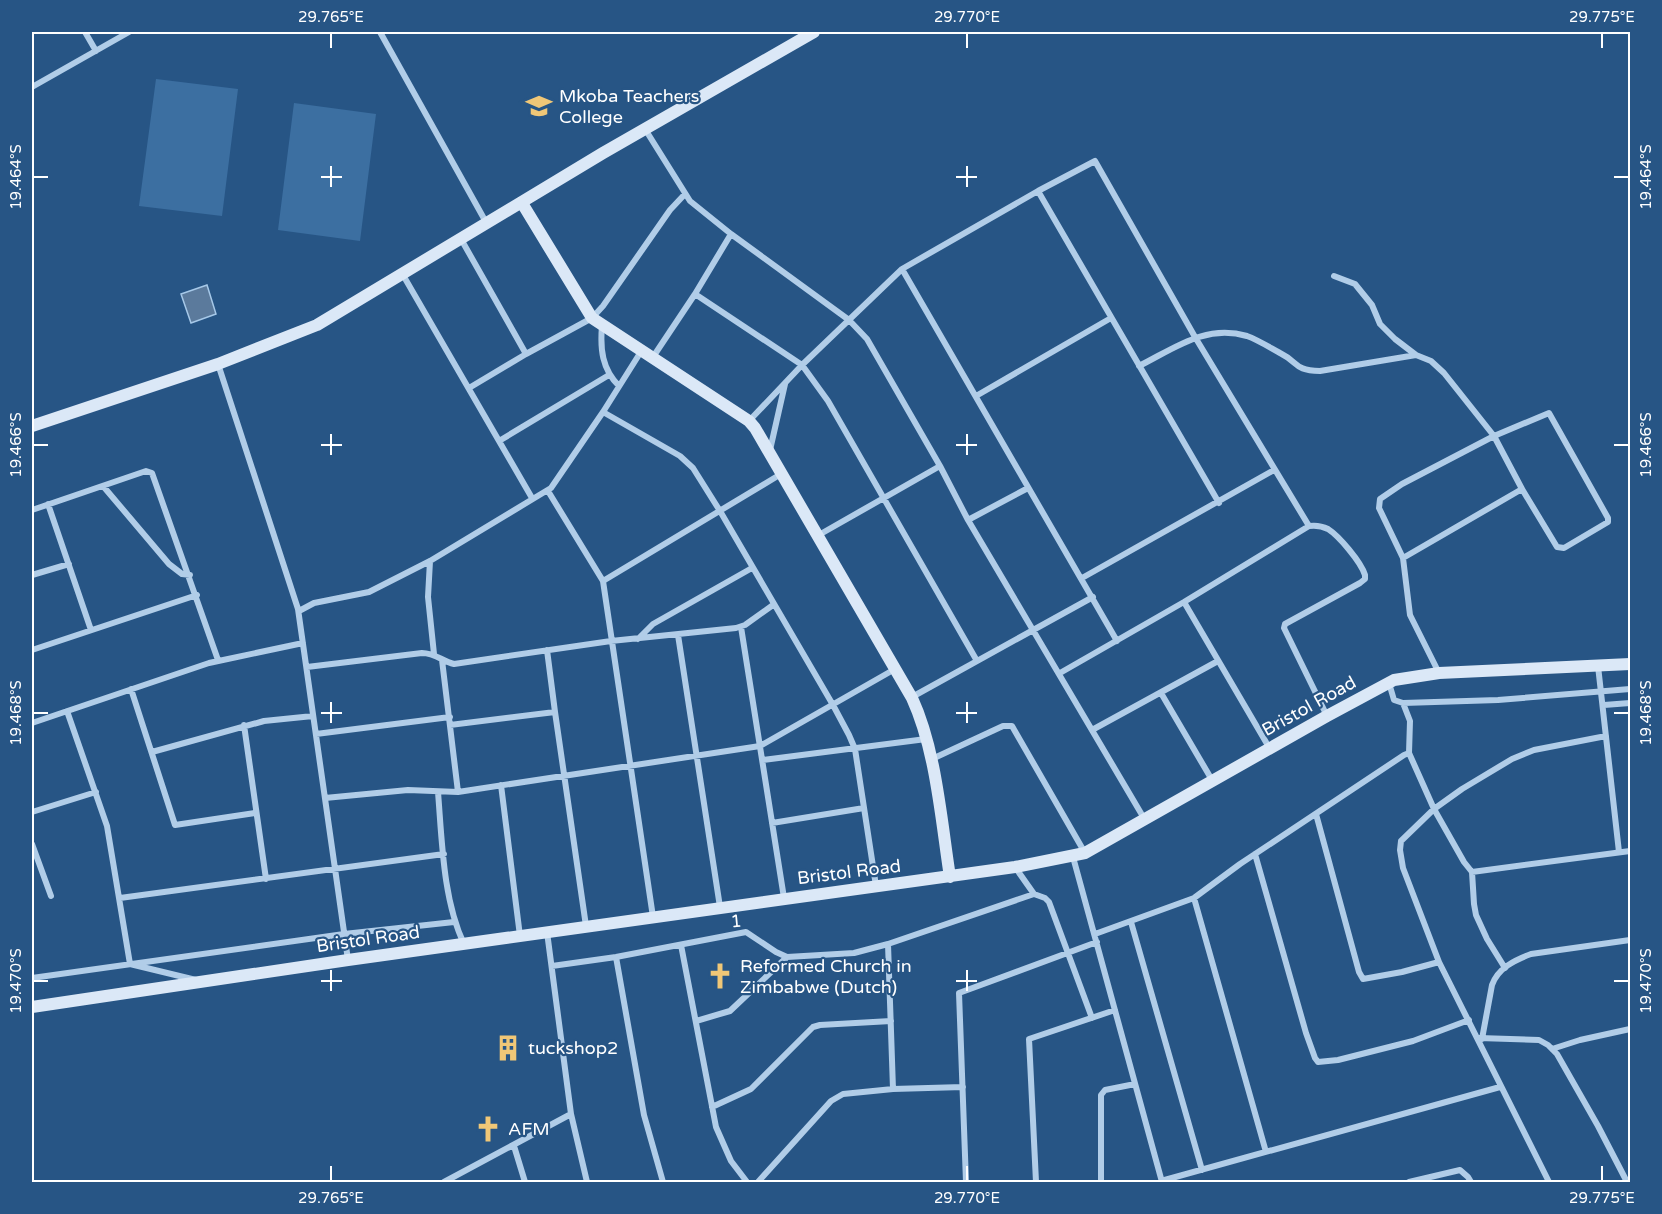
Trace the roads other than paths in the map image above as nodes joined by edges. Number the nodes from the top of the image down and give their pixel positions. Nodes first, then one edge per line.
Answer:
1 (85, 32) edge
2 (129, 32) edge
3 (380, 32) edge
4 (814, 32) edge
5 (96, 51) junction
6 (32, 87) edge
7 (645, 129) junction
8 (1038, 191) junction
9 (685, 194) junction
10 (522, 203) junction
11 (487, 224) junction
12 (731, 234) junction
13 (461, 239) junction
14 (902, 269) junction
15 (403, 275) junction
16 (1334, 276) dead end
17 (694, 294) junction
18 (1111, 318) junction
19 (849, 320) junction
20 (597, 321) junction
21 (1196, 337) junction
22 (647, 353) junction
23 (526, 354) junction
24 (1416, 355) junction
25 (218, 364) junction
26 (802, 365) junction
27 (1139, 366) junction
28 (609, 375) junction
29 (785, 383) junction
30 (619, 386) junction
31 (469, 388) junction
32 (976, 396) junction
33 (603, 412) junction
34 (749, 421) junction
35 (32, 426) edge
36 (1494, 436) junction
37 (499, 441) junction
38 (770, 454) junction
39 (940, 466) junction
40 (1274, 470) junction
41 (781, 474) junction
42 (103, 486) junction
43 (1028, 488) junction
44 (1522, 489) junction
45 (548, 491) junction
46 (532, 498) junction
47 (883, 499) junction
48 (1219, 503) junction
49 (48, 504) junction
50 (32, 510) edge
51 (720, 511) junction
52 (968, 520) junction
53 (1309, 526) junction
54 (817, 536) junction
55 (1403, 558) junction
56 (430, 561) junction
57 (69, 564) junction
58 (752, 568) junction
59 (32, 575) edge
60 (190, 575) junction
61 (1082, 578) junction
62 (603, 581) junction
63 (197, 595) junction
64 (1093, 597) junction
65 (1184, 602) junction
66 (773, 604) junction
67 (299, 611) junction
68 (741, 627) junction
69 (91, 630) junction
70 (1034, 630) junction
71 (678, 635) junction
72 (637, 639) junction
73 (1117, 641) junction
74 (611, 642) junction
75 (303, 643) junction
76 (32, 650) edge
77 (547, 650) junction
78 (434, 654) junction
79 (218, 660) junction
80 (442, 660) junction
81 (977, 660) junction
82 (1218, 660) junction
83 (1630, 664) edge
84 (1598, 666) junction
85 (307, 668) junction
86 (895, 669) junction
87 (1060, 673) junction
88 (1438, 673) junction
89 (1389, 682) junction
90 (131, 689) junction
91 (1630, 689) edge
92 (1603, 691) junction
93 (1161, 693) junction
94 (912, 698) junction
95 (1403, 703) junction
96 (1630, 703) edge
97 (833, 705) junction
98 (1604, 705) junction
99 (67, 711) junction
100 (555, 712) junction
101 (313, 716) junction
102 (1327, 716) junction
103 (450, 721) junction
104 (32, 723) edge
105 (244, 725) junction
106 (1092, 730) junction
107 (316, 734) junction
108 (1606, 736) junction
109 (927, 739) junction
110 (760, 746) junction
111 (855, 749) junction
112 (1270, 749) junction
113 (152, 752) junction
114 (1409, 753) junction
115 (696, 756) junction
116 (931, 759) junction
117 (763, 760) junction
118 (629, 766) junction
119 (565, 776) junction
120 (1213, 781) junction
121 (501, 785) junction
122 (96, 792) junction
123 (438, 792) junction
124 (458, 792) junction
125 (325, 798) junction
126 (864, 808) junction
127 (1434, 809) junction
128 (32, 812) edge
129 (255, 813) junction
130 (1316, 814) junction
131 (1145, 820) junction
132 (772, 823) junction
133 (32, 843) edge
134 (1630, 851) edge
135 (1619, 852) junction
136 (444, 854) junction
137 (1255, 854) junction
138 (1079, 855) junction
139 (1015, 867) junction
140 (335, 869) junction
141 (1473, 872) junction
142 (950, 877) junction
143 (266, 879) junction
144 (876, 886) junction
145 (1034, 894) junction
146 (51, 896) dead end
147 (120, 898) junction
148 (784, 898) junction
149 (1194, 898) junction
150 (720, 907) junction
151 (653, 917) junction
152 (454, 922) junction
153 (1131, 922) junction
154 (586, 926) junction
155 (547, 932) junction
156 (344, 934) junction
157 (1095, 934) junction
158 (520, 936) junction
159 (1630, 940) edge
160 (1098, 942) junction
161 (464, 944) junction
162 (888, 944) junction
163 (681, 945) junction
164 (1067, 954) junction
165 (616, 957) junction
166 (787, 957) junction
167 (348, 960) junction
168 (1439, 962) junction
169 (130, 964) junction
170 (552, 966) junction
171 (1505, 968) junction
172 (32, 978) edge
173 (202, 982) junction
174 (32, 1007) edge
175 (1115, 1010) junction
176 (1092, 1018) junction
177 (1469, 1020) junction
178 (891, 1021) junction
179 (696, 1022) junction
180 (1630, 1029) edge
181 (1480, 1039) junction
182 (1552, 1049) junction
183 (1135, 1083) junction
184 (963, 1087) junction
185 (1500, 1087) junction
186 (893, 1089) junction
187 (712, 1107) junction
188 (571, 1114) junction
189 (514, 1146) junction
190 (1266, 1152) junction
191 (1202, 1170) junction
192 (452, 1180) edge
193 (444, 1182) edge
194 (525, 1182) edge
195 (587, 1182) edge
196 (663, 1182) edge
197 (747, 1182) edge
198 (758, 1182) edge
199 (966, 1182) edge
200 (1036, 1182) edge
201 (1101, 1182) edge
202 (1161, 1182) edge
203 (1409, 1182) edge
204 (1471, 1182) edge
205 (1549, 1182) edge
206 (1627, 1182) edge

1 - 5 street
2 - 5 street
3 - 11 street
4 - 7 street
5 - 6 street
7 - 9 street
7 - 10 street
8 - 14 street
8 - 18 street
8 - 21 street
9 - 12 street
9 - 20 street
10 - 11 street
10 - 20 street
11 - 13 street
12 - 17 street
12 - 19 street
13 - 15 street
13 - 23 street
14 - 19 street
14 - 32 street
15 - 25 street
15 - 31 street
16 - 24 street
17 - 22 street
17 - 26 street
18 - 27 street
18 - 32 street
19 - 26 street
19 - 39 street
20 - 22 street
20 - 23 street
20 - 28 street
21 - 24 street
21 - 27 street
21 - 40 street
22 - 30 street
22 - 34 street
23 - 31 street
24 - 36 street
25 - 35 street
25 - 67 street
26 - 29 street
26 - 47 street
27 - 48 street
28 - 30 street
28 - 37 street
29 - 34 street
29 - 38 street
30 - 33 street
31 - 37 street
32 - 43 street
33 - 45 street
33 - 51 street
34 - 38 street
36 - 44 street
36 - 44 street
36 - 55 street
37 - 46 street
38 - 41 street
39 - 47 street
39 - 52 street
40 - 48 street
40 - 53 street
41 - 51 street
41 - 54 street
42 - 49 street
42 - 60 street
42 - 60 street
43 - 52 street
43 - 61 street
44 - 55 street
45 - 46 street
45 - 62 street
46 - 56 street
47 - 54 street
47 - 81 street
48 - 61 street
49 - 50 street
49 - 57 street
51 - 58 street
51 - 62 street
52 - 70 street
53 - 65 street
53 - 102 street
54 - 86 street
55 - 88 street
56 - 67 street
56 - 78 street
57 - 59 street
57 - 69 street
58 - 66 street
58 - 72 street
60 - 63 street
61 - 64 street
62 - 74 street
63 - 69 street
63 - 79 street
64 - 70 street
64 - 73 street
65 - 73 street
65 - 82 street
66 - 68 street
66 - 97 street
67 - 75 street
68 - 71 street
68 - 110 street
69 - 76 street
70 - 81 street
70 - 87 street
71 - 72 street
71 - 115 street
72 - 74 street
73 - 87 street
74 - 77 street
74 - 118 street
75 - 79 street
75 - 85 street
77 - 80 street
77 - 100 street
78 - 80 street
78 - 85 street
79 - 90 street
80 - 103 street
81 - 94 street
82 - 93 street
82 - 112 street
83 - 84 street, Bristol Road
84 - 88 street, Bristol Road
84 - 92 street
85 - 101 street
86 - 94 street
86 - 97 street
87 - 106 street
88 - 89 street, Bristol Road
89 - 95 street
89 - 102 street, Bristol Road
90 - 99 street
90 - 113 street
91 - 92 street
92 - 95 street
92 - 98 street
93 - 106 street
93 - 120 street
94 - 109 street
95 - 114 street
96 - 98 street
97 - 110 street
97 - 111 street
98 - 108 street
99 - 104 street
99 - 122 street
100 - 103 street
100 - 119 street
101 - 105 street
101 - 107 street
102 - 112 street, Bristol Road
103 - 107 street
103 - 124 street
105 - 113 street
105 - 129 street
106 - 131 street
107 - 125 street
108 - 127 street
108 - 135 street
109 - 111 street
109 - 116 street
110 - 115 street
110 - 117 street
111 - 117 street
111 - 126 street
112 - 120 street, Bristol Road
113 - 129 street
114 - 127 street
114 - 130 street
115 - 118 street
115 - 150 street
116 - 138 street
116 - 142 street
117 - 132 street
118 - 119 street
118 - 151 street
119 - 121 street
119 - 154 street
120 - 131 street, Bristol Road
121 - 124 street
121 - 158 street
122 - 128 street
122 - 147 street
123 - 124 street
123 - 125 street
123 - 136 street
125 - 140 street
126 - 132 street
126 - 144 street
127 - 141 street
127 - 168 street
129 - 143 street
130 - 137 street
130 - 168 street
131 - 138 street, Bristol Road
132 - 148 street
133 - 146 street
134 - 135 street
135 - 141 street
136 - 140 street
136 - 152 street
137 - 149 street
137 - 177 street
138 - 139 street, Bristol Road
138 - 157 street
139 - 142 street, Bristol Road
139 - 145 street
140 - 143 street
140 - 156 street
141 - 171 street
142 - 144 street, Bristol Road
143 - 147 street
144 - 148 street, Bristol Road
145 - 162 street
145 - 164 street
147 - 169 street
148 - 150 street, Bristol Road
149 - 153 street
149 - 190 street
150 - 151 street, Bristol Road
151 - 154 street, Bristol Road
152 - 156 street
152 - 161 street
153 - 157 street
153 - 191 street
154 - 155 street, Bristol Road
155 - 158 street, Bristol Road
155 - 170 street
156 - 167 street
156 - 169 street
157 - 160 street
158 - 161 street, Bristol Road
159 - 171 street
160 - 164 street
160 - 175 street
161 - 167 street, Bristol Road
162 - 166 street
162 - 178 street
163 - 165 street, 1
163 - 166 street, 1
163 - 179 street
164 - 176 street
164 - 184 street
165 - 170 street, 1
165 - 196 street
166 - 179 street
167 - 173 street, Bristol Road
168 - 177 street
169 - 172 street
169 - 173 street
170 - 188 street
171 - 181 street
173 - 174 street, Bristol Road
175 - 176 street
175 - 183 street
176 - 200 street
177 - 181 street
178 - 186 street
178 - 187 street
179 - 187 street
180 - 182 street
181 - 182 street
181 - 185 street
182 - 206 street
183 - 201 street
183 - 202 street
184 - 186 street
184 - 199 street
185 - 190 street
185 - 205 street
186 - 198 street
187 - 197 street
188 - 189 street
188 - 195 street
189 - 192 street
189 - 194 street
190 - 191 street
191 - 202 street
192 - 193 street
203 - 204 street

